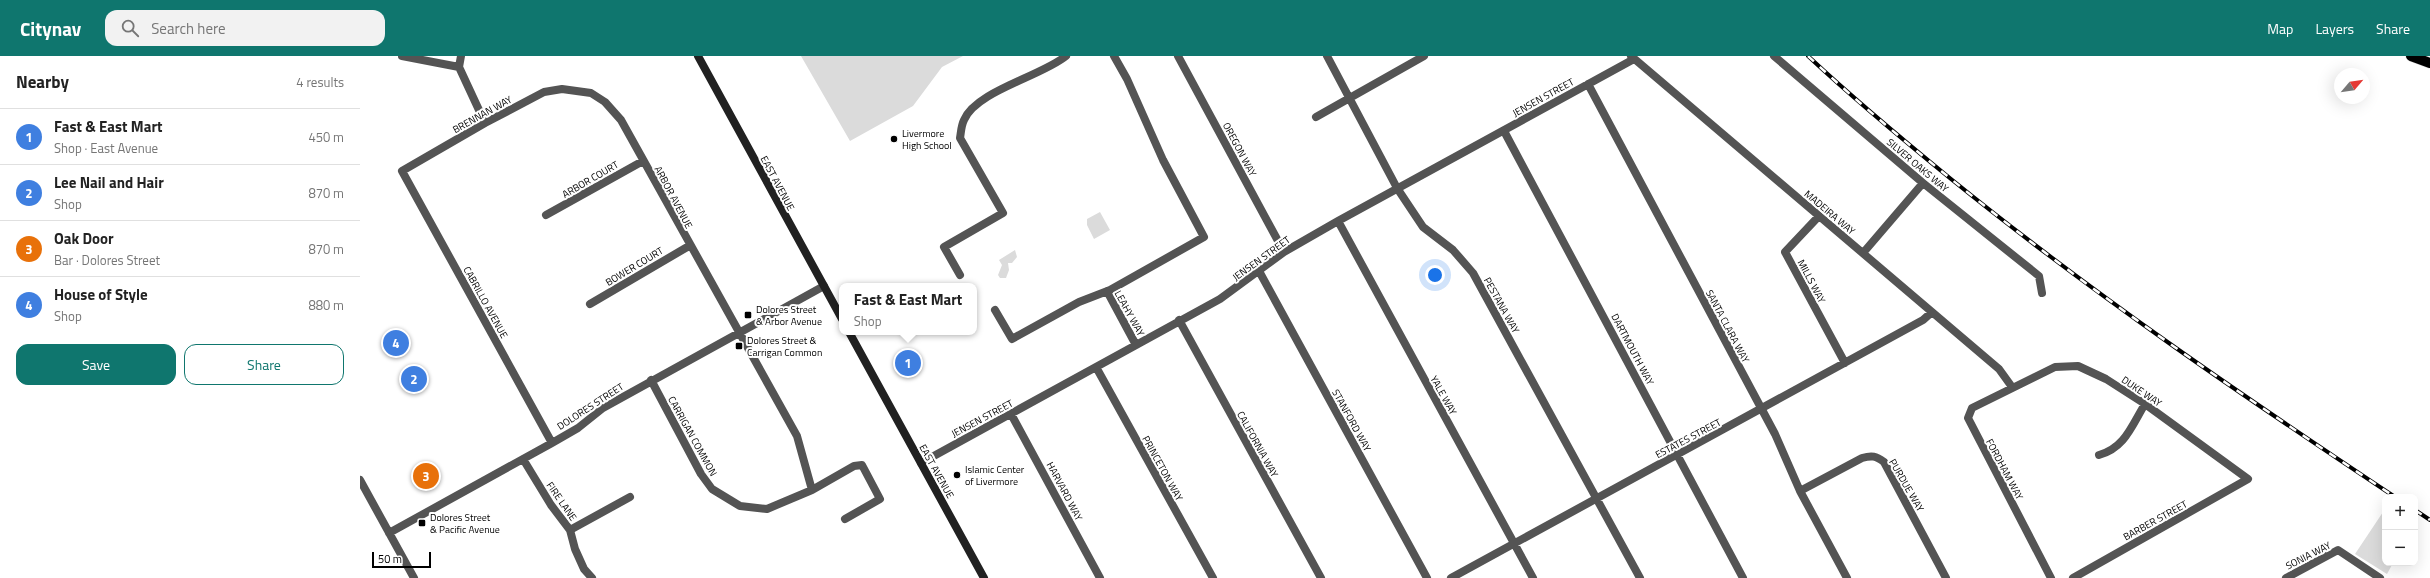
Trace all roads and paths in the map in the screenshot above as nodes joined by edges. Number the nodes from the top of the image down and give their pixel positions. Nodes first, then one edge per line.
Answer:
1 (402, 56) edge
2 (461, 56) edge
3 (698, 56) edge
4 (1066, 56) edge
5 (1114, 56) edge
6 (1178, 56) edge
7 (1327, 56) edge
8 (1424, 56) edge
9 (1774, 56) edge
10 (2411, 56) edge
11 (1633, 57) edge
12 (2430, 64) edge
13 (459, 67) junction
14 (1588, 84) junction
15 (576, 90) joint
16 (1350, 97) junction
17 (1316, 117) dead end
18 (485, 123) junction
19 (1504, 130) junction
20 (643, 160) junction
21 (402, 171) joint
22 (1923, 183) junction
23 (1397, 188) junction
24 (546, 216) dead end
25 (1819, 216) junction
26 (1338, 221) junction
27 (689, 246) junction
28 (1284, 252) junction
29 (1862, 252) junction
30 (1259, 271) junction
31 (960, 275) dead end
32 (824, 286) junction
33 (1107, 291) junction
34 (2042, 293) dead end
35 (590, 304) dead end
36 (995, 310) dead end
37 (1932, 312) junction
38 (839, 314) edge
39 (1179, 320) junction
40 (738, 334) junction
41 (851, 335) edge
42 (1136, 345) junction
43 (1845, 363) junction
44 (1096, 367) junction
45 (651, 380) junction
46 (2012, 387) junction
47 (2145, 404) junction
48 (1761, 409) junction
49 (1011, 414) junction
50 (552, 443) junction
51 (1679, 454) junction
52 (2099, 454) dead end
53 (523, 459) junction
54 (921, 463) junction
55 (2248, 479) joint
56 (360, 480) edge
57 (812, 490) junction
58 (1800, 491) junction
59 (630, 497) dead end
60 (1596, 498) junction
61 (845, 520) dead end
62 (570, 530) junction
63 (389, 533) junction
64 (1514, 544) junction
65 (414, 578) edge
66 (592, 578) edge
67 (984, 578) edge
68 (1100, 578) edge
69 (1213, 578) edge
70 (1321, 578) edge
71 (1427, 578) edge
72 (1451, 578) edge
73 (1533, 578) edge
74 (1640, 578) edge
75 (1743, 578) edge
76 (1847, 578) edge
77 (1946, 578) edge
78 (2051, 578) edge
79 (2072, 578) edge
80 (2286, 578) edge
81 (2380, 578) edge

1 - 13 street
2 - 13 street
3 - 32 main road, EAST AVENUE
4 - 31 street
5 - 33 street
6 - 28 street, OREGON WAY
7 - 16 street, PESTANA WAY
8 - 16 street
9 - 22 street, SILVER OAKS WAY
10 - 12 main road
11 - 14 street, JENSEN STREET
11 - 25 street, MADEIRA WAY
13 - 18 street
14 - 19 street, JENSEN STREET
14 - 48 street, SANTA CLARA WAY
15 - 18 street, BRENNAN WAY
15 - 20 street, ARBOR AVENUE
16 - 17 street
16 - 23 street, PESTANA WAY
18 - 21 street, BRENNAN WAY
19 - 23 street, JENSEN STREET
19 - 51 street, DARTMOUTH WAY
20 - 24 street, ARBOR COURT
20 - 27 street, ARBOR AVENUE
21 - 50 street, CABRILLO AVENUE
22 - 29 street
22 - 34 street, SILVER OAKS WAY
23 - 26 street, JENSEN STREET
23 - 60 street, PESTANA WAY
25 - 29 street, MADEIRA WAY
25 - 43 street, MILLS WAY
26 - 28 street, JENSEN STREET
26 - 64 street, YALE WAY
27 - 35 street, BOWER COURT
27 - 40 street, ARBOR AVENUE
28 - 30 street, JENSEN STREET
29 - 37 street, MADEIRA WAY
30 - 39 street, JENSEN STREET
30 - 71 street, STANFORD WAY
32 - 38 main road, EAST AVENUE
32 - 40 street, DOLORES STREET
33 - 36 street
33 - 42 street, LEAHY WAY
37 - 43 street, ESTATES STREET
37 - 46 street, MADEIRA WAY
39 - 42 street, JENSEN STREET
39 - 70 street, CALIFORNIA WAY
40 - 45 street, DOLORES STREET
40 - 57 street
41 - 54 main road, EAST AVENUE
42 - 44 street, JENSEN STREET
43 - 48 street, ESTATES STREET
44 - 49 street, JENSEN STREET
44 - 69 street, PRINCETON WAY
45 - 50 street, DOLORES STREET
45 - 57 street, CARRIGAN COMMON
46 - 47 street, DUKE WAY
46 - 78 street, FORDHAM WAY
47 - 52 street
47 - 55 street, DUKE WAY
48 - 51 street, ESTATES STREET
48 - 58 street, SANTA CLARA WAY
49 - 54 street, JENSEN STREET
49 - 68 street, HARVARD WAY
50 - 53 street, DOLORES STREET
51 - 60 street, ESTATES STREET
51 - 75 street, DARTMOUTH WAY
53 - 62 street, FIRE LANE
53 - 63 street, DOLORES STREET
54 - 67 main road, EAST AVENUE
55 - 79 street, BARBER STREET
56 - 63 street
57 - 61 street, CARRIGAN COMMON
58 - 76 street, SANTA CLARA WAY
58 - 77 street, PURDUE WAY
59 - 62 street
60 - 64 street, ESTATES STREET
60 - 74 street, PESTANA WAY
62 - 66 street, FIRE LANE
63 - 65 street
64 - 72 street, ESTATES STREET
64 - 73 street, YALE WAY
80 - 81 street, SONIA WAY

